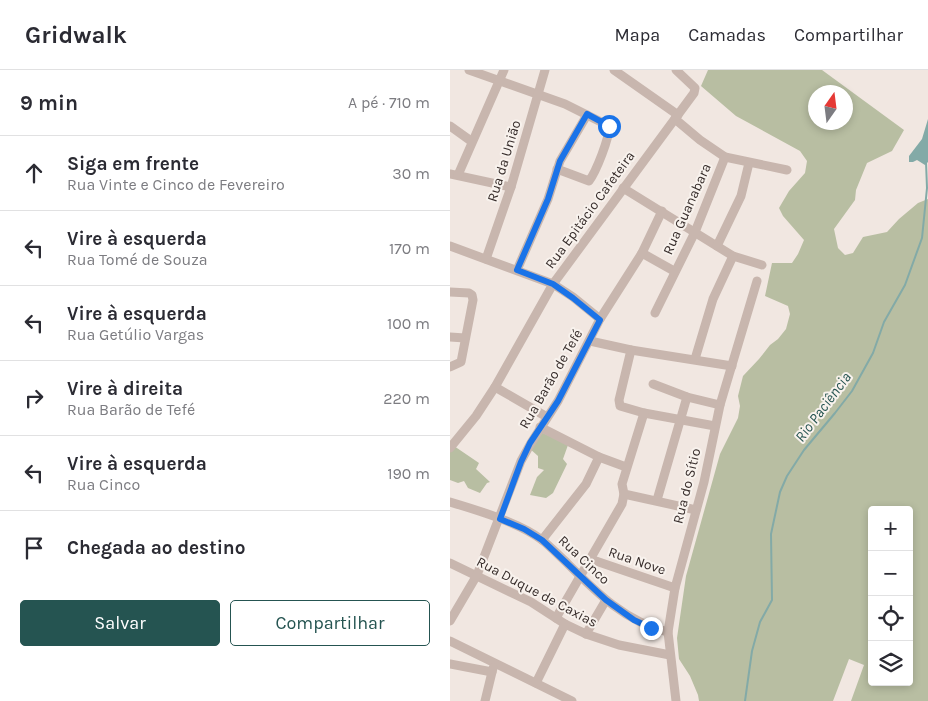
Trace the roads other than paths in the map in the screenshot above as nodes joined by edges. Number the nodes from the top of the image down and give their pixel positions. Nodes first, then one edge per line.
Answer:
1 (469, 70) edge
2 (504, 70) edge
3 (545, 70) edge
4 (614, 70) edge
5 (676, 70) edge
6 (499, 82) junction
7 (538, 94) junction
8 (587, 114) junction
9 (676, 117) junction
10 (450, 126) edge
11 (471, 141) junction
12 (725, 157) junction
13 (749, 163) junction
14 (557, 169) junction
15 (787, 170) dead end
16 (454, 174) edge
17 (511, 187) junction
18 (623, 188) junction
19 (662, 212) junction
20 (695, 232) junction
21 (450, 246) edge
22 (717, 246) junction
23 (642, 253) junction
24 (733, 256) junction
25 (486, 259) junction
26 (762, 266) dead end
27 (517, 270) junction
28 (674, 271) junction
29 (757, 281) dead end
30 (553, 284) junction
31 (450, 292) edge
32 (655, 312) dead end
33 (600, 320) junction
34 (450, 337) edge
35 (465, 338) junction
36 (590, 341) junction
37 (631, 350) junction
38 (695, 359) junction
39 (732, 366) junction
40 (450, 367) edge
41 (653, 384) dead end
42 (495, 386) junction
43 (687, 397) junction
44 (720, 405) junction
45 (644, 413) junction
46 (547, 417) junction
47 (681, 421) junction
48 (715, 426) junction
49 (540, 427) junction
50 (450, 431) edge
51 (460, 436) junction
52 (450, 448) edge
53 (599, 457) junction
54 (626, 467) junction
55 (624, 494) junction
56 (657, 500) junction
57 (450, 502) edge
58 (696, 510) junction
59 (500, 519) junction
60 (542, 540) junction
61 (590, 559) junction
62 (450, 563) edge
63 (476, 575) junction
64 (580, 576) junction
65 (675, 588) junction
66 (606, 600) junction
67 (556, 618) junction
68 (450, 621) edge
69 (565, 624) junction
70 (668, 632) junction
71 (586, 634) junction
72 (450, 641) edge
73 (670, 655) junction
74 (450, 664) edge
75 (494, 668) junction
76 (536, 683) junction
77 (558, 698) edge
78 (485, 701) edge
79 (572, 701) edge
80 (676, 701) edge

1 - 6 street
2 - 6 street
3 - 7 street, Rua da União
4 - 9 street
5 - 9 street, Rua Epitácio Cafeteira
6 - 7 street
6 - 11 street
7 - 8 street
7 - 17 street, Rua da União
8 - 14 street
8 - 14 street
9 - 12 street
9 - 18 street, Rua Epitácio Cafeteira
10 - 11 street
11 - 16 street
12 - 13 street
12 - 20 street, Rua Guanabara
13 - 15 street
13 - 22 street
14 - 27 street
16 - 17 street
17 - 25 street, Rua da União
18 - 19 street
18 - 30 street, Rua Epitácio Cafeteira
19 - 20 street
19 - 23 street, Rua Barão de Tefé
20 - 22 street
20 - 28 street, Rua Guanabara
21 - 25 street
22 - 24 street
23 - 28 street, Rua Guanabara
23 - 33 street, Rua Barão de Tefé
24 - 26 street
24 - 38 street
25 - 27 street
27 - 30 street
28 - 32 street, Rua Guanabara
29 - 39 street, Rua do Sítio
30 - 33 street
30 - 42 street, Rua Epitácio Cafeteira
31 - 35 street
33 - 36 street, Rua Barão de Tefé
34 - 35 street
35 - 40 street
36 - 37 street
36 - 46 street, Rua Barão de Tefé
37 - 38 street
37 - 45 street
38 - 39 street
39 - 44 street, Rua do Sítio
41 - 43 street
42 - 46 street
42 - 51 street, Rua Epitácio Cafeteira
43 - 44 street
43 - 47 street
44 - 48 street, Rua do Sítio
45 - 47 street
45 - 54 street
46 - 49 street, Rua Barão de Tefé
47 - 48 street
47 - 56 street
48 - 58 street, Rua do Sítio
49 - 53 street
49 - 59 street, Rua Barão de Tefé
50 - 51 street
51 - 52 street, Rua Epitácio Cafeteira
53 - 54 street
53 - 60 street
54 - 55 street
55 - 56 street
55 - 61 street
56 - 58 street
57 - 59 street, Rua Cinco
58 - 65 street, Rua do Sítio
59 - 60 street, Rua Cinco
59 - 63 street, Rua Barão de Tefé
60 - 64 street, Rua Cinco
61 - 64 street
61 - 65 street, Rua Nove
62 - 63 street, Rua Duque de Caxias
63 - 67 street, Rua Duque de Caxias
63 - 68 street, Rua Barão de Tefé
64 - 66 street, Rua Cinco
64 - 67 street
65 - 70 street, Rua do Sítio
66 - 70 street, Rua Cinco
66 - 71 street
67 - 69 street, Rua Duque de Caxias
69 - 71 street, Rua Duque de Caxias
69 - 76 street
70 - 73 street, Rua do Sítio
71 - 73 street, Rua Duque de Caxias
72 - 75 street
73 - 80 street, Rua do Sítio
74 - 75 street
75 - 76 street
75 - 78 street
76 - 77 street
77 - 79 street

